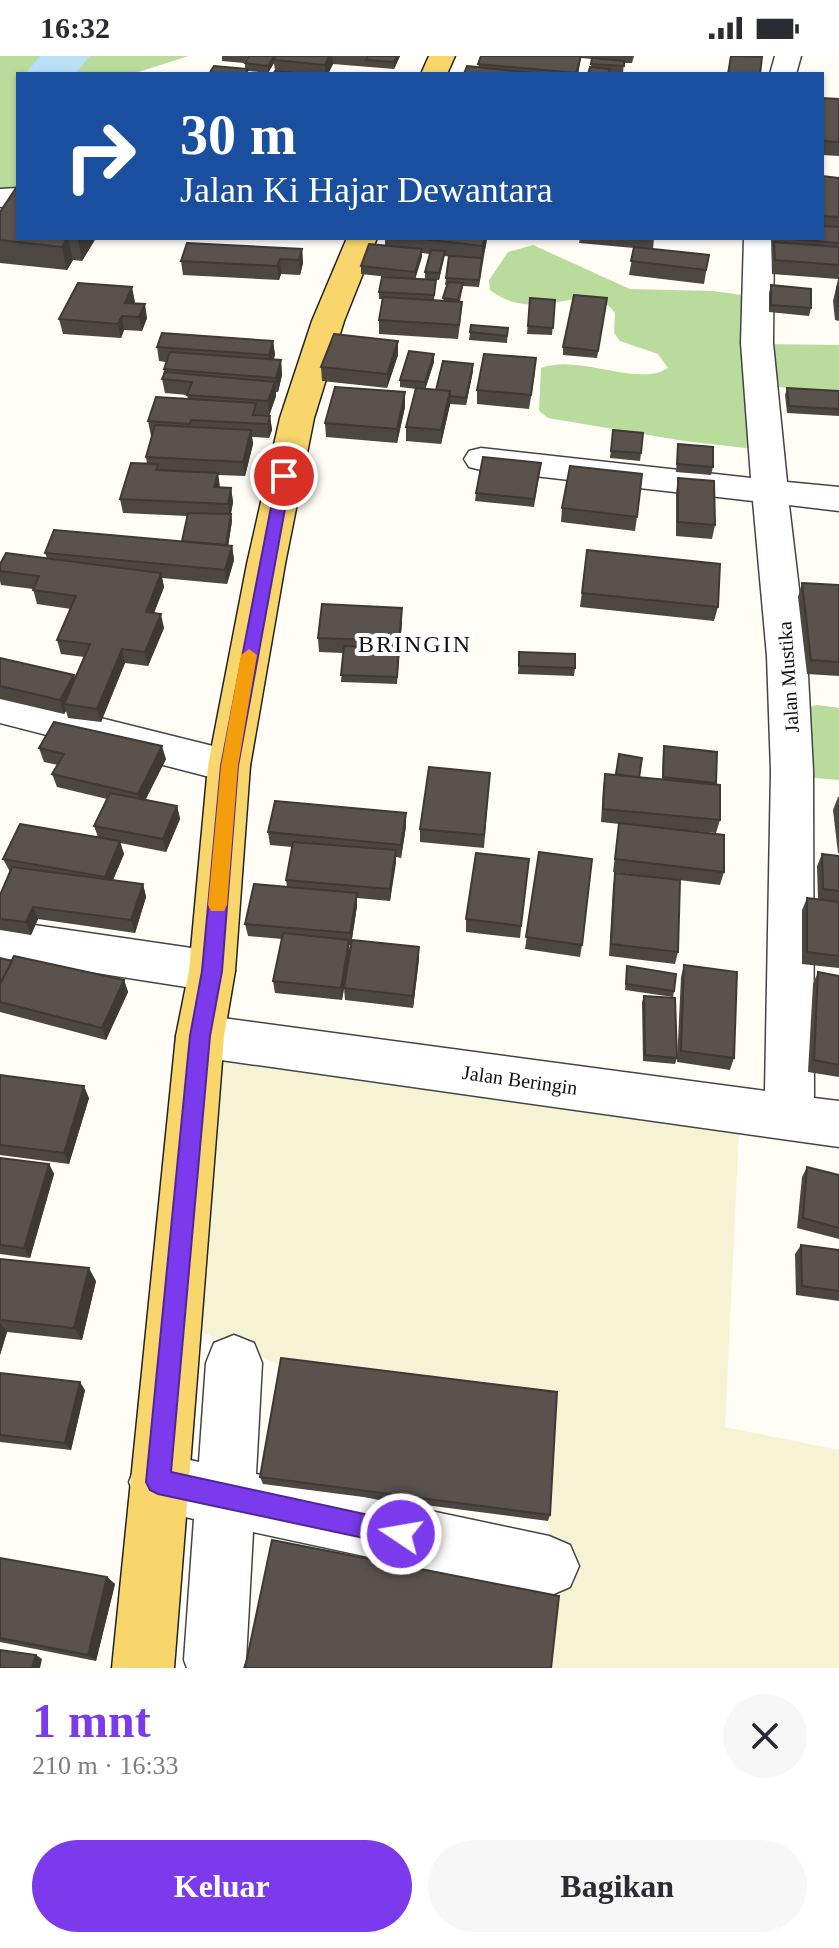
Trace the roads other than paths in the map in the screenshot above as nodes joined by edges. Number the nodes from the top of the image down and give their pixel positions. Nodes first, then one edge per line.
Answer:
1 (356, 240) edge
2 (759, 240) edge
3 (481, 459) edge
4 (769, 489) junction
5 (839, 499) edge
6 (0, 708) edge
7 (229, 766) junction
8 (795, 857) junction
9 (839, 862) edge
10 (0, 939) edge
11 (212, 971) junction
12 (200, 1036) junction
13 (789, 1117) junction
14 (839, 1124) edge
15 (234, 1363) dead end
16 (158, 1482) junction
17 (224, 1495) junction
18 (549, 1566) dead end
19 (215, 1660) dead end
20 (143, 1668) edge

1 - 7 main road
2 - 4 street, Jalan Mustika
3 - 4 street
4 - 5 street
4 - 8 street, Jalan Mustika
6 - 7 street
7 - 11 main road
8 - 9 street
8 - 13 street, Jalan Mustika
10 - 11 street
11 - 12 main road
12 - 13 street, Jalan Beringin
12 - 16 main road
13 - 14 street, Jalan Beringin
15 - 17 street
16 - 17 street
16 - 20 main road
17 - 18 street
17 - 19 street

